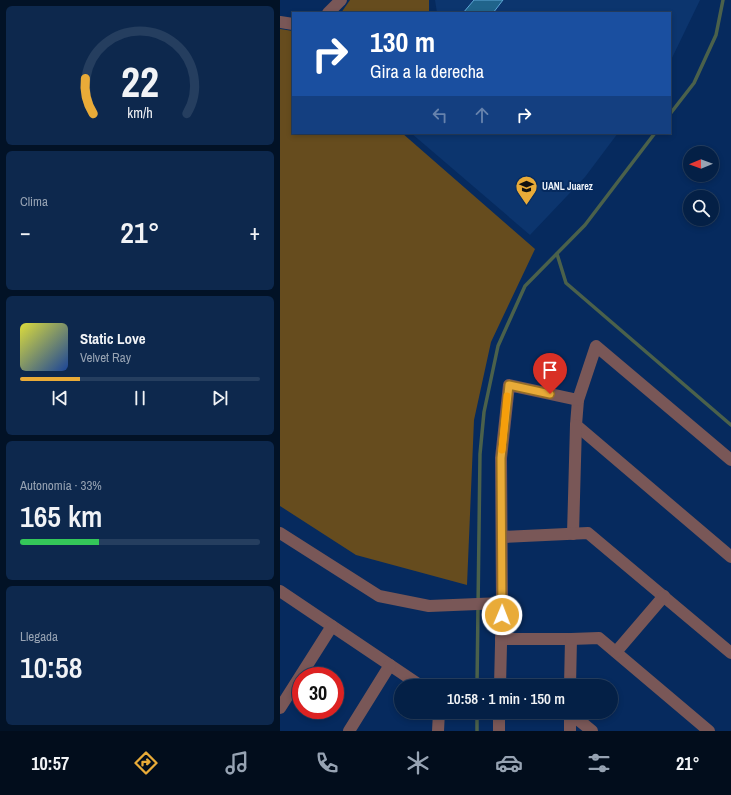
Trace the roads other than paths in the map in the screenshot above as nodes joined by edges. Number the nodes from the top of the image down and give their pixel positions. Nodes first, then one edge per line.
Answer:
1 (341, 0) edge
2 (329, 12) edge
3 (280, 22) edge
4 (292, 24) edge
5 (578, 400) junction
6 (576, 425) junction
7 (731, 460) edge
8 (280, 533) edge
9 (573, 534) junction
10 (502, 537) junction
11 (731, 557) edge
12 (280, 591) edge
13 (664, 596) junction
14 (498, 604) junction
15 (332, 626) junction
16 (501, 639) junction
17 (571, 639) junction
18 (616, 652) junction
19 (731, 653) edge
20 (390, 665) junction
21 (411, 679) edge
22 (500, 679) edge
23 (570, 679) edge
24 (280, 708) edge
25 (439, 719) edge
26 (499, 719) edge
27 (570, 719) edge
28 (578, 719) edge
29 (349, 731) edge
30 (438, 731) edge
31 (499, 731) edge
32 (570, 731) edge
33 (592, 731) edge
34 (709, 731) edge

1 - 2 street
3 - 4 street
5 - 6 street
5 - 7 street
5 - 10 street
6 - 9 street
6 - 11 street
8 - 14 street
9 - 10 street
9 - 13 street
10 - 14 street
12 - 15 street
13 - 18 street
13 - 19 street
14 - 16 street
15 - 20 street
15 - 24 street
16 - 17 street
16 - 22 street
17 - 18 street
17 - 23 street
18 - 34 street
20 - 21 street
20 - 29 street
25 - 30 street
26 - 31 street
27 - 32 street
28 - 33 street

